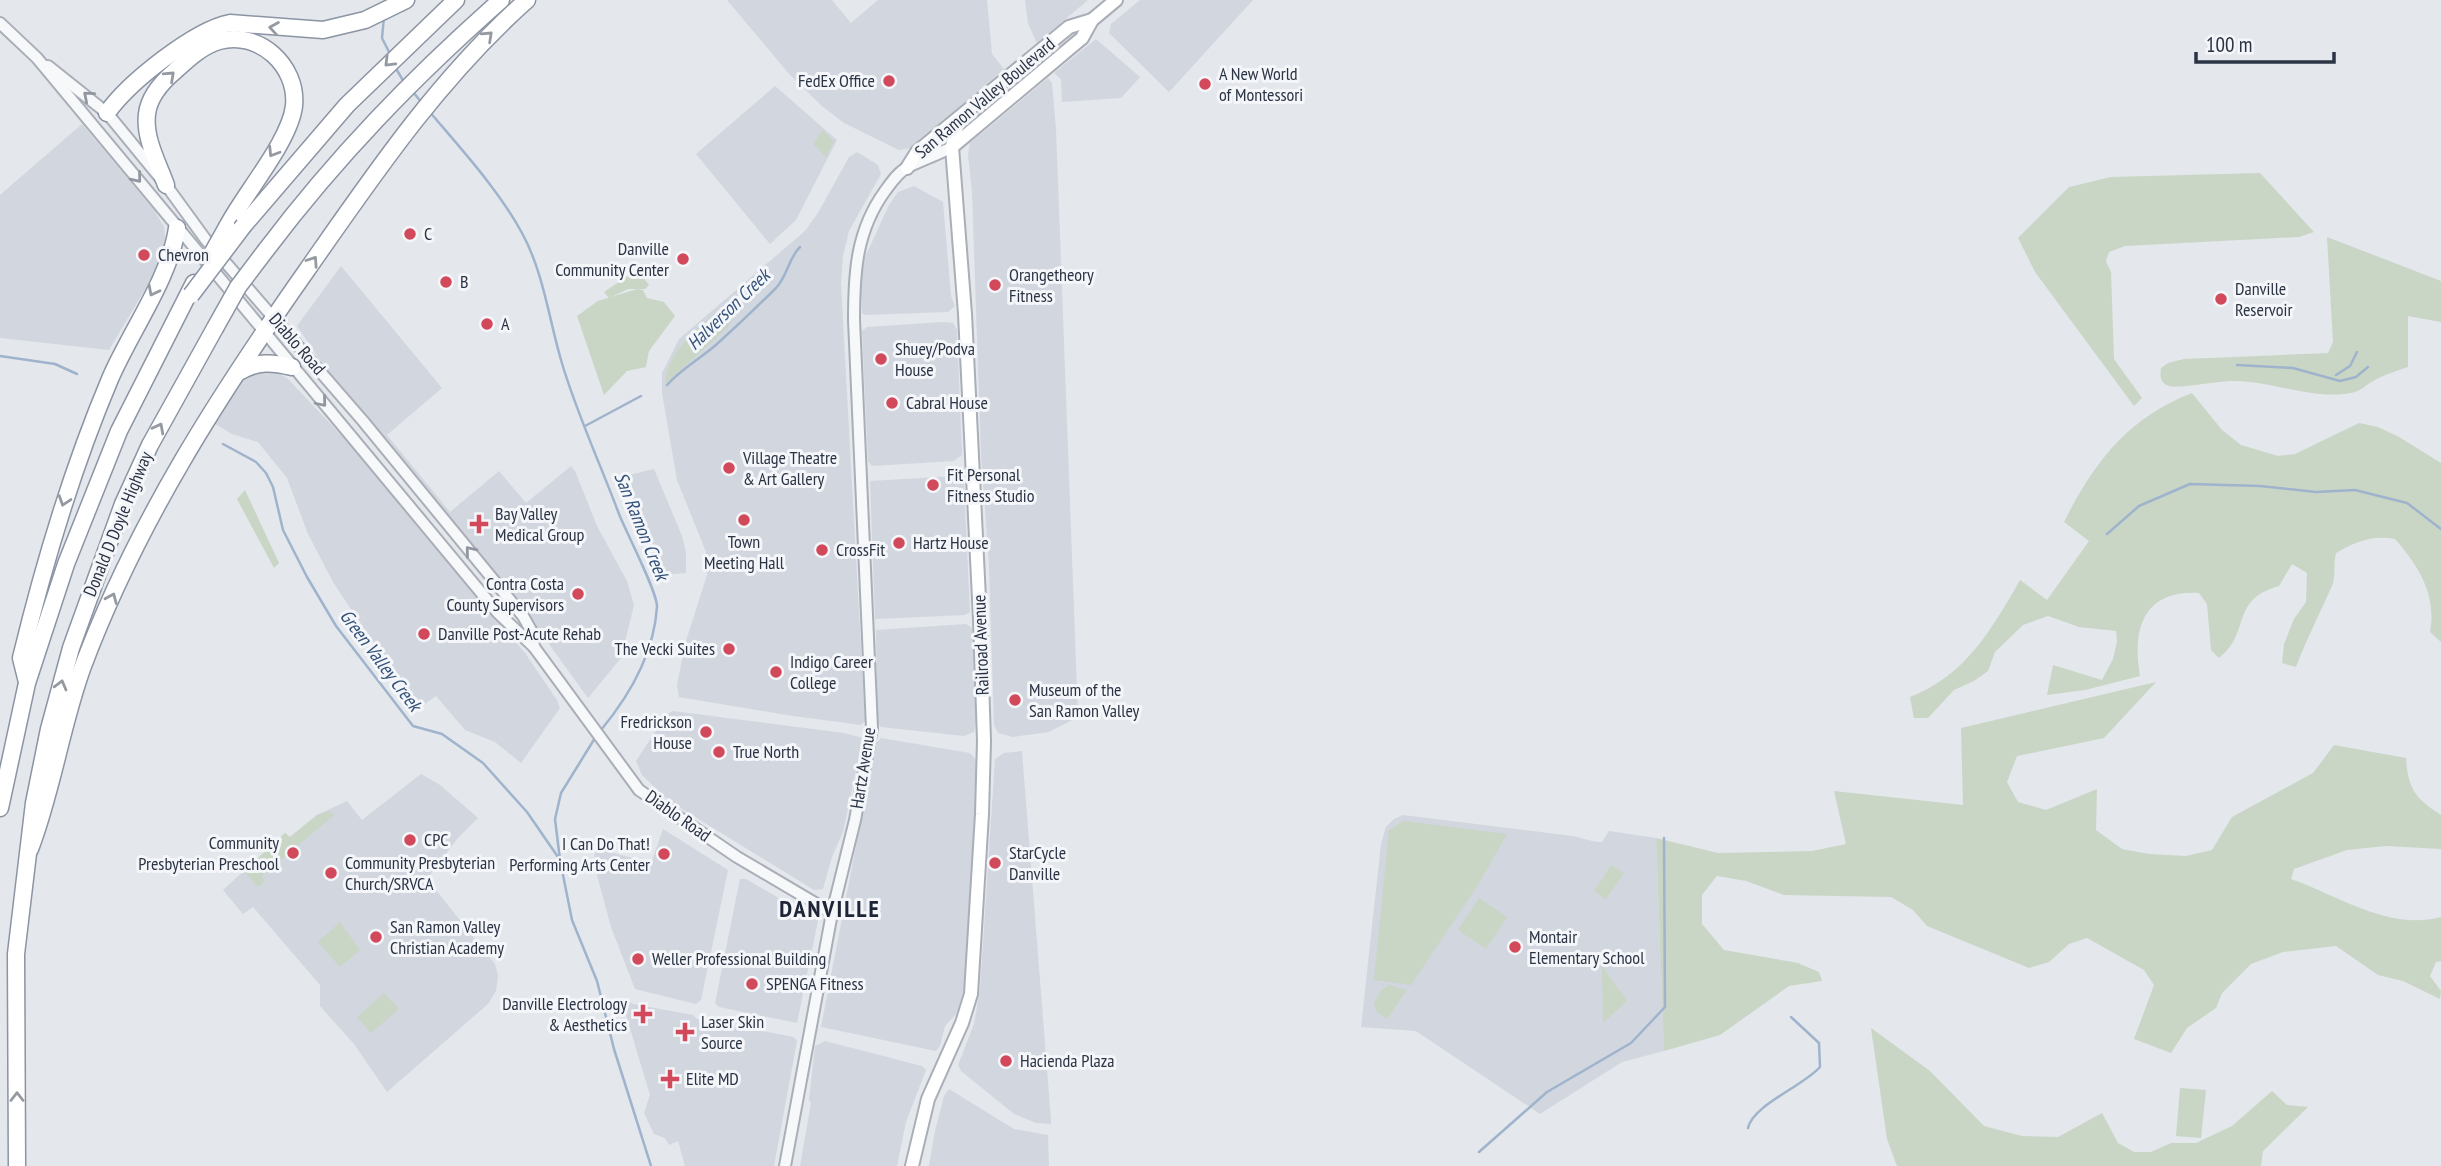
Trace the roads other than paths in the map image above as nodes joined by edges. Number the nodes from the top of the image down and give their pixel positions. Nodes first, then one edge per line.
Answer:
1 (406, 0) edge
2 (456, 0) edge
3 (501, 0) edge
4 (527, 0) edge
5 (1116, 0) edge
6 (1092, 20) junction
7 (0, 23) edge
8 (37, 58) junction
9 (107, 113) junction
10 (962, 117) junction
11 (94, 125) junction
12 (952, 147) junction
13 (907, 167) junction
14 (166, 185) junction
15 (177, 228) junction
16 (193, 288) junction
17 (273, 316) junction
18 (262, 331) junction
19 (292, 367) junction
20 (237, 373) junction
21 (534, 647) junction
22 (27, 683) junction
23 (0, 807) edge
24 (30, 849) junction
25 (832, 913) junction
26 (17, 1166) edge
27 (785, 1166) edge
28 (912, 1166) edge

1 -> 9 highway
2 -> 16 highway, Donald D Doyle Highway, bridge
24 -> 3 highway, Donald D Doyle Highway, bridge
17 -> 4 highway
5 - 6 main road, San Ramon Valley Boulevard
6 - 10 main road, San Ramon Valley Boulevard
6 - 12 main road, San Ramon Valley Boulevard
7 - 8 street, Diablo Road
9 -> 8 street, Diablo Road
8 - 11 street, Diablo Road
9 - 11 street
9 - 14 street, Diablo Road
10 - 12 main road, Railroad Avenue
10 - 13 main road, San Ramon Valley Boulevard
11 -> 15 street, Diablo Road
12 - 13 street, San Ramon Valley Boulevard
12 - 28 main road, Railroad Avenue
13 - 25 street, Hartz Avenue
14 -> 16 highway, bridge
14 - 17 street, Diablo Road
15 - 18 street, Diablo Road
15 -> 22 highway
16 - 22 highway, Donald D Doyle Highway
17 - 18 highway
21 -> 17 street, Diablo Road
18 - 19 street, Diablo Road
18 - 20 highway
19 - 20 highway
19 -> 21 street, Diablo Road
24 -> 20 highway
21 - 25 street, Diablo Road
22 - 23 highway, Donald D Doyle Highway
26 -> 24 highway, Donald D Doyle Highway
25 - 27 street, Hartz Avenue

